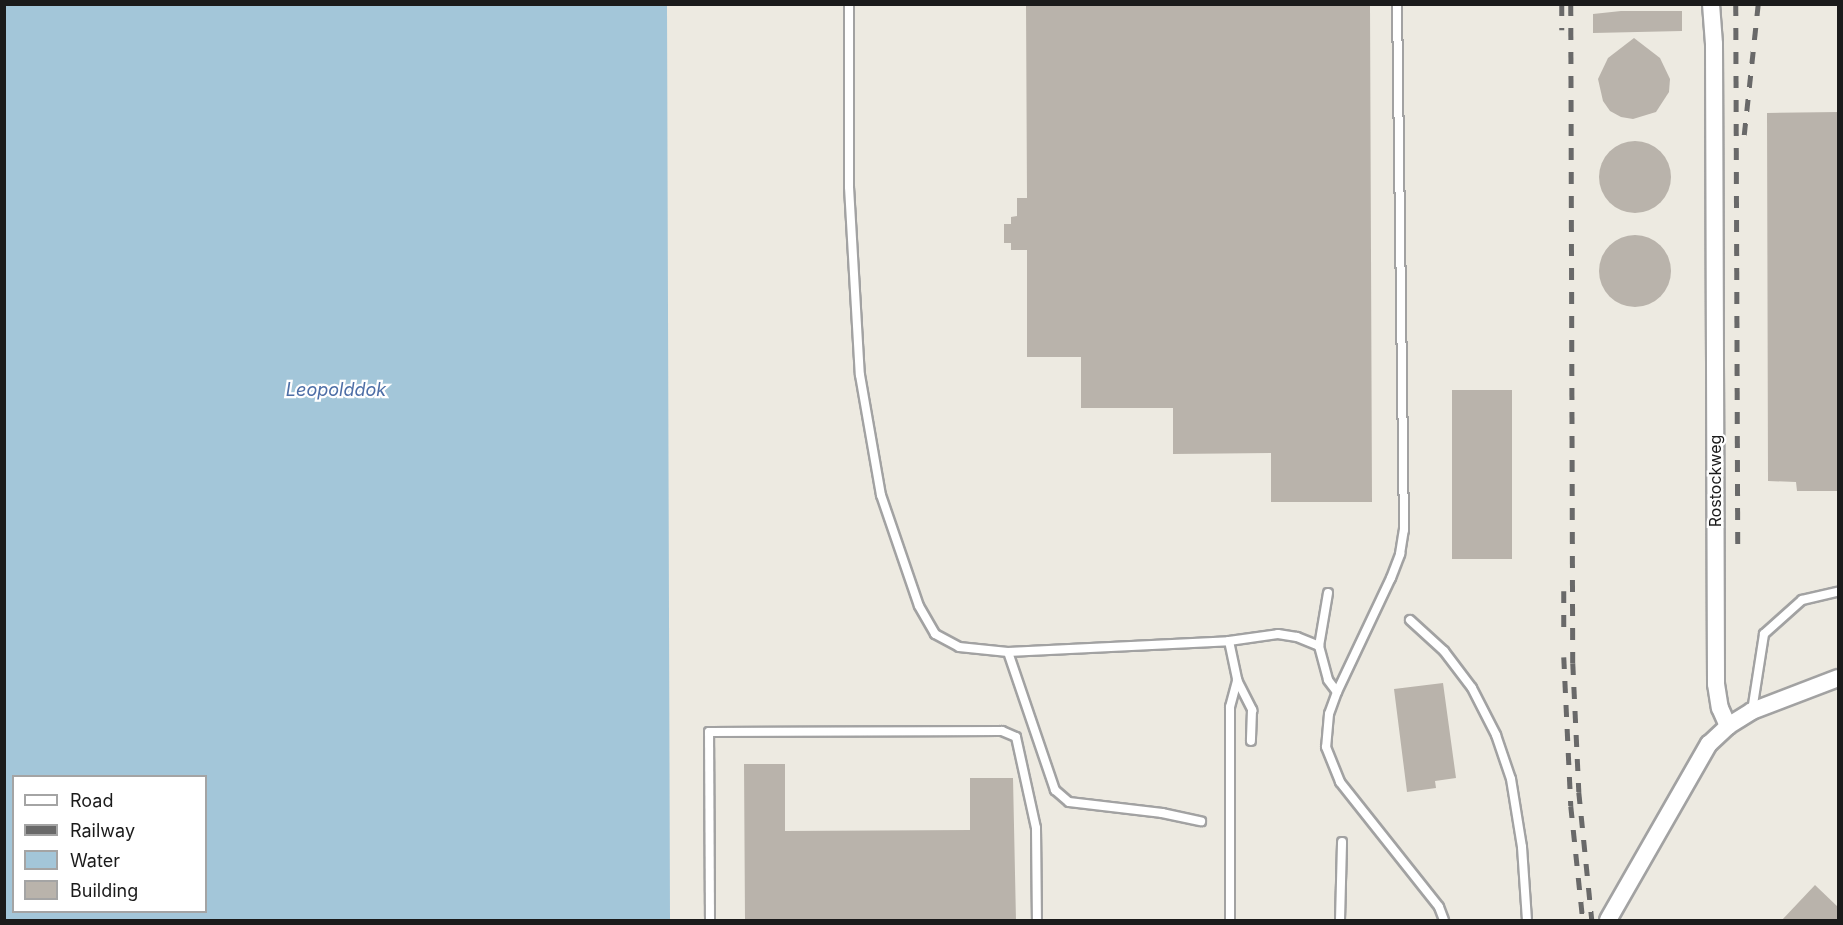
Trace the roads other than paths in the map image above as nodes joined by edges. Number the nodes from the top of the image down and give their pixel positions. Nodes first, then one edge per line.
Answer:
1 (849, 4) edge
2 (1397, 4) edge
3 (1711, 4) edge
4 (1839, 592) edge
5 (1329, 593) dead end
6 (1410, 620) dead end
7 (1229, 641) junction
8 (1319, 646) junction
9 (1008, 652) junction
10 (1839, 678) edge
11 (1237, 680) junction
12 (1337, 692) junction
13 (1752, 711) junction
14 (1728, 726) junction
15 (1251, 741) dead end
16 (1201, 821) dead end
17 (1342, 842) dead end
18 (710, 921) edge
19 (1037, 921) edge
20 (1230, 921) edge
21 (1340, 921) edge
22 (1444, 921) edge
23 (1527, 921) edge
24 (1608, 921) edge

1 - 9 lane
2 - 12 lane
3 - 14 street, Rostockweg
4 - 13 lane
5 - 8 lane
6 - 23 lane
7 - 8 lane
7 - 9 lane
7 - 11 lane
8 - 12 lane
9 - 16 lane
10 - 13 street
11 - 15 lane
11 - 20 lane
12 - 22 lane
13 - 14 street
14 - 24 street
17 - 21 lane
18 - 19 lane

